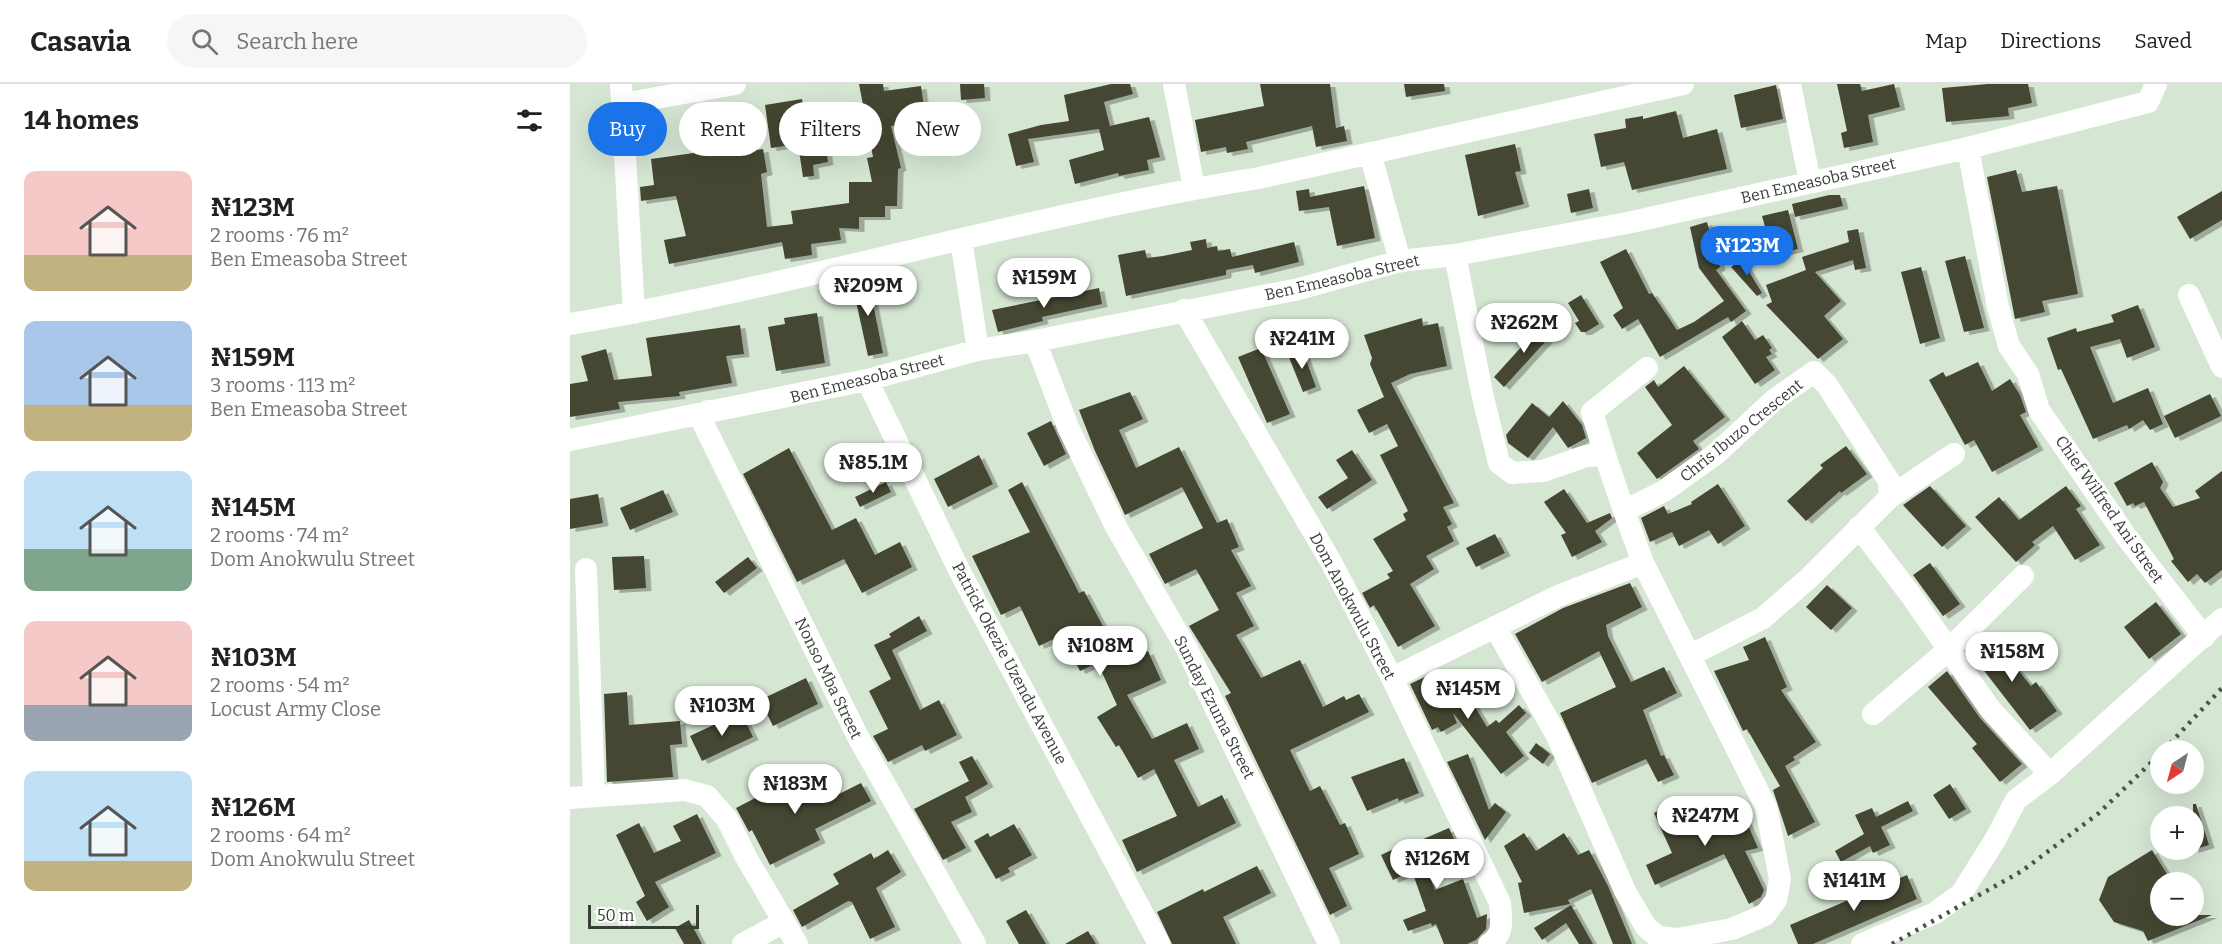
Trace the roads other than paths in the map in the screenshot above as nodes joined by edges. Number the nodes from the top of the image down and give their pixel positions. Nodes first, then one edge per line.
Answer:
1 (735, 84) edge
2 (1174, 84) edge
3 (1683, 84) edge
4 (1790, 84) edge
5 (1626, 90) edge
6 (2152, 93) edge
7 (621, 94) edge
8 (1968, 148) junction
9 (1370, 153) junction
10 (1810, 182) junction
11 (1194, 188) junction
12 (961, 239) junction
13 (1455, 255) junction
14 (1400, 261) junction
15 (2189, 295) dead end
16 (1184, 310) junction
17 (634, 313) junction
18 (570, 324) edge
19 (1035, 341) junction
20 (978, 350) junction
21 (2222, 367) edge
22 (1647, 368) dead end
23 (867, 380) junction
24 (708, 411) junction
25 (570, 440) edge
26 (1954, 454) dead end
27 (1605, 455) junction
28 (1890, 497) junction
29 (1624, 511) junction
30 (1859, 527) junction
31 (1643, 563) junction
32 (586, 568) dead end
33 (2023, 576) dead end
34 (2222, 619) edge
35 (1495, 627) junction
36 (2204, 637) junction
37 (1947, 651) junction
38 (1691, 655) junction
39 (1392, 678) junction
40 (1873, 714) dead end
41 (2050, 774) junction
42 (594, 796) junction
43 (570, 798) edge
44 (784, 922) junction
45 (743, 944) edge
46 (797, 944) edge
47 (975, 944) edge
48 (1159, 944) edge
49 (1329, 944) edge
50 (1489, 944) edge
51 (1862, 944) edge

1 - 7 street
2 - 11 street
3 - 5 street
4 - 10 street
5 - 9 street
6 - 8 street, Ben Emeasoba Street
7 - 17 street
8 - 10 street, Ben Emeasoba Street
8 - 36 street, Chief Wilfred Ani Street
9 - 11 street
9 - 14 street
10 - 13 street, Ben Emeasoba Street
11 - 12 street
12 - 17 street
12 - 20 street
13 - 14 street, Ben Emeasoba Street
13 - 27 street
14 - 16 street, Ben Emeasoba Street
15 - 21 street
16 - 19 street, Ben Emeasoba Street
16 - 39 street, Dom Anokwulu Street
17 - 18 street
19 - 20 street, Ben Emeasoba Street
19 - 49 street, Sunday Ezuma Street
20 - 23 street, Ben Emeasoba Street
22 - 27 street
23 - 24 street, Ben Emeasoba Street
23 - 48 street, Patrick Okezie Uzendu Avenue
24 - 25 street, Ben Emeasoba Street
24 - 47 street, Nonso Mba Street
26 - 28 street
27 - 29 street
28 - 29 street, Chris Ibuzo Crescent
28 - 30 street
29 - 31 street
30 - 37 street
30 - 38 street
31 - 35 street
31 - 38 street
32 - 42 street
33 - 37 street
34 - 36 street
35 - 38 street
35 - 39 street
36 - 41 street
37 - 40 street
37 - 41 street
39 - 50 street, Dom Anokwulu Street
41 - 51 street
42 - 43 street
42 - 44 street
44 - 45 street
44 - 46 street

